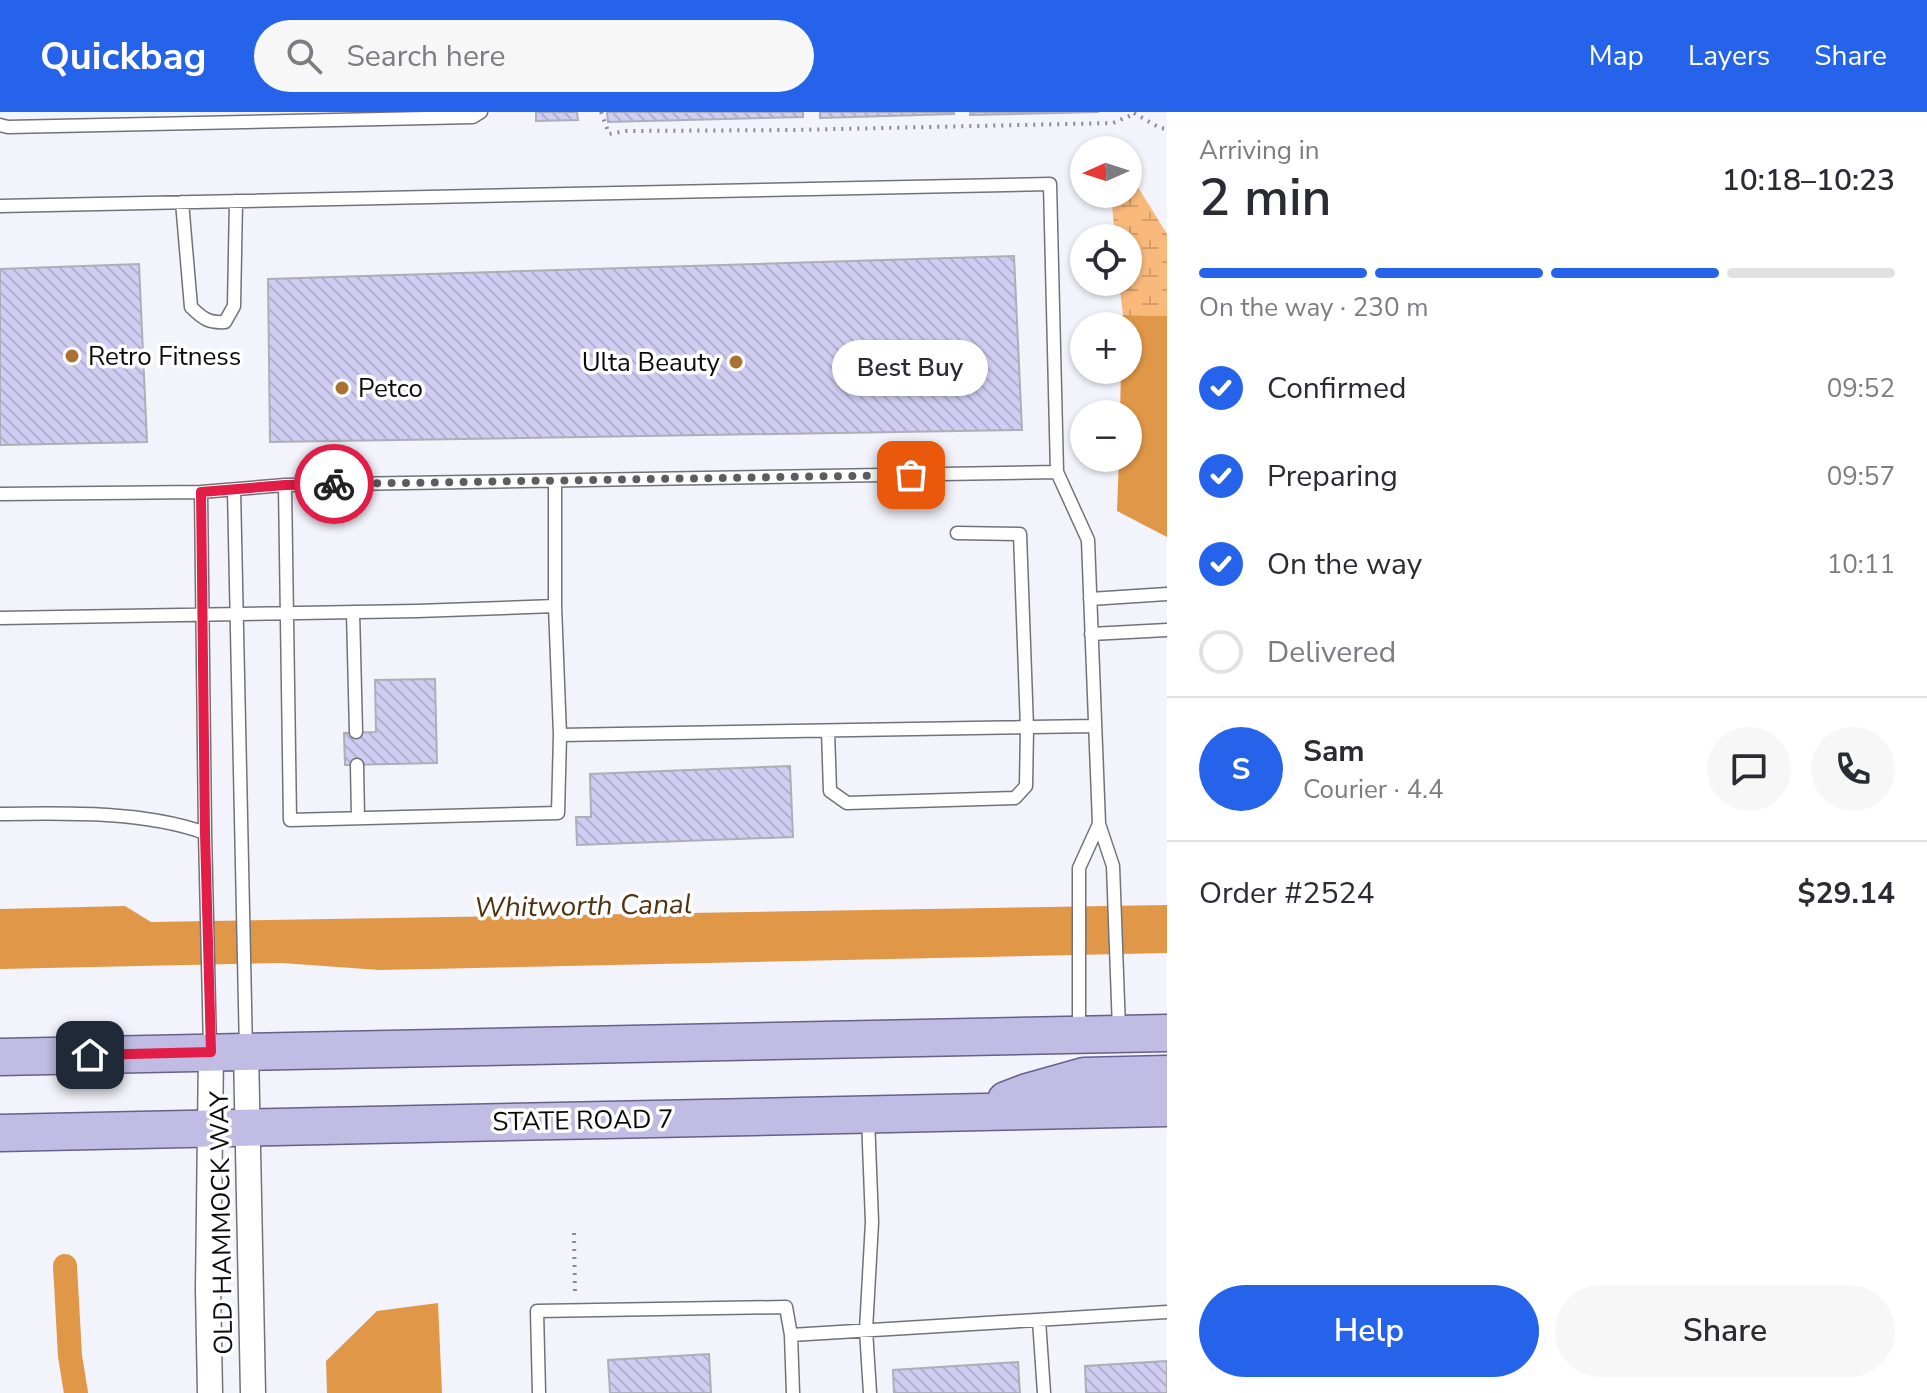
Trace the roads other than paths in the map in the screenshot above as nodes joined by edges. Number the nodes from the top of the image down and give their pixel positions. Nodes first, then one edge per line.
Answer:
1 (481, 112) edge
2 (0, 125) edge
3 (236, 201) junction
4 (182, 202) junction
5 (0, 206) edge
6 (1057, 472) junction
7 (555, 481) junction
8 (285, 485) junction
9 (234, 490) junction
10 (201, 492) junction
11 (0, 494) edge
12 (957, 533) dead end
13 (1167, 594) edge
14 (1090, 599) junction
15 (555, 606) junction
16 (353, 612) junction
17 (286, 613) junction
18 (238, 614) junction
19 (203, 615) junction
20 (0, 618) edge
21 (1167, 630) edge
22 (1091, 634) junction
23 (1095, 726) junction
24 (1027, 728) junction
25 (828, 731) junction
26 (356, 732) dead end
27 (560, 735) junction
28 (357, 765) dead end
29 (0, 814) edge
30 (358, 818) junction
31 (1099, 824) junction
32 (205, 833) junction
33 (1119, 1033) junction
34 (1167, 1033) edge
35 (1079, 1034) junction
36 (228, 1052) junction
37 (0, 1057) edge
38 (1167, 1074) edge
39 (1167, 1108) edge
40 (979, 1111) junction
41 (868, 1115) junction
42 (247, 1127) junction
43 (210, 1128) junction
44 (0, 1133) edge
45 (1167, 1312) edge
46 (1039, 1320) junction
47 (866, 1330) junction
48 (791, 1335) junction
49 (210, 1393) edge
50 (253, 1393) edge
51 (539, 1393) edge
52 (793, 1393) edge
53 (870, 1393) edge
54 (1044, 1393) edge

1 - 2 lane
3 - 4 lane
3 - 4 lane
3 - 6 lane
4 - 5 lane
6 - 7 lane
6 - 14 lane
7 - 8 lane
7 - 15 lane
8 - 9 lane
8 - 17 lane
9 - 10 lane
9 - 18 lane
10 - 11 lane
10 - 19 lane
12 - 24 lane
13 - 14 lane
14 - 22 lane
15 - 16 lane
15 - 27 lane
16 - 17 lane
16 - 26 lane
17 - 18 lane
17 - 30 lane
18 - 19 lane
18 - 36 lane
19 - 20 lane
19 - 32 lane
21 - 22 lane
22 - 23 lane
23 - 24 lane
23 - 31 lane
24 - 25 lane
24 - 25 lane
25 - 27 lane
27 - 30 lane
28 - 30 lane
29 - 32 lane
31 - 33 lane
31 - 35 lane
32 - 36 lane
33 - 34 main road
33 - 35 main road
35 - 36 main road
36 - 37 main road
36 - 42 street, OLD HAMMOCK WAY
36 - 43 street, OLD HAMMOCK WAY
38 - 40 main road
39 - 40 main road, STATE ROAD 7
40 - 41 main road, STATE ROAD 7
41 - 42 main road, STATE ROAD 7
41 - 47 lane
42 - 43 main road, STATE ROAD 7
42 - 50 street, OLD HAMMOCK WAY
43 - 44 main road, STATE ROAD 7
43 - 49 street, OLD HAMMOCK WAY
45 - 46 lane
46 - 47 lane
46 - 54 lane
47 - 48 lane
47 - 53 lane
48 - 51 lane
48 - 52 lane

